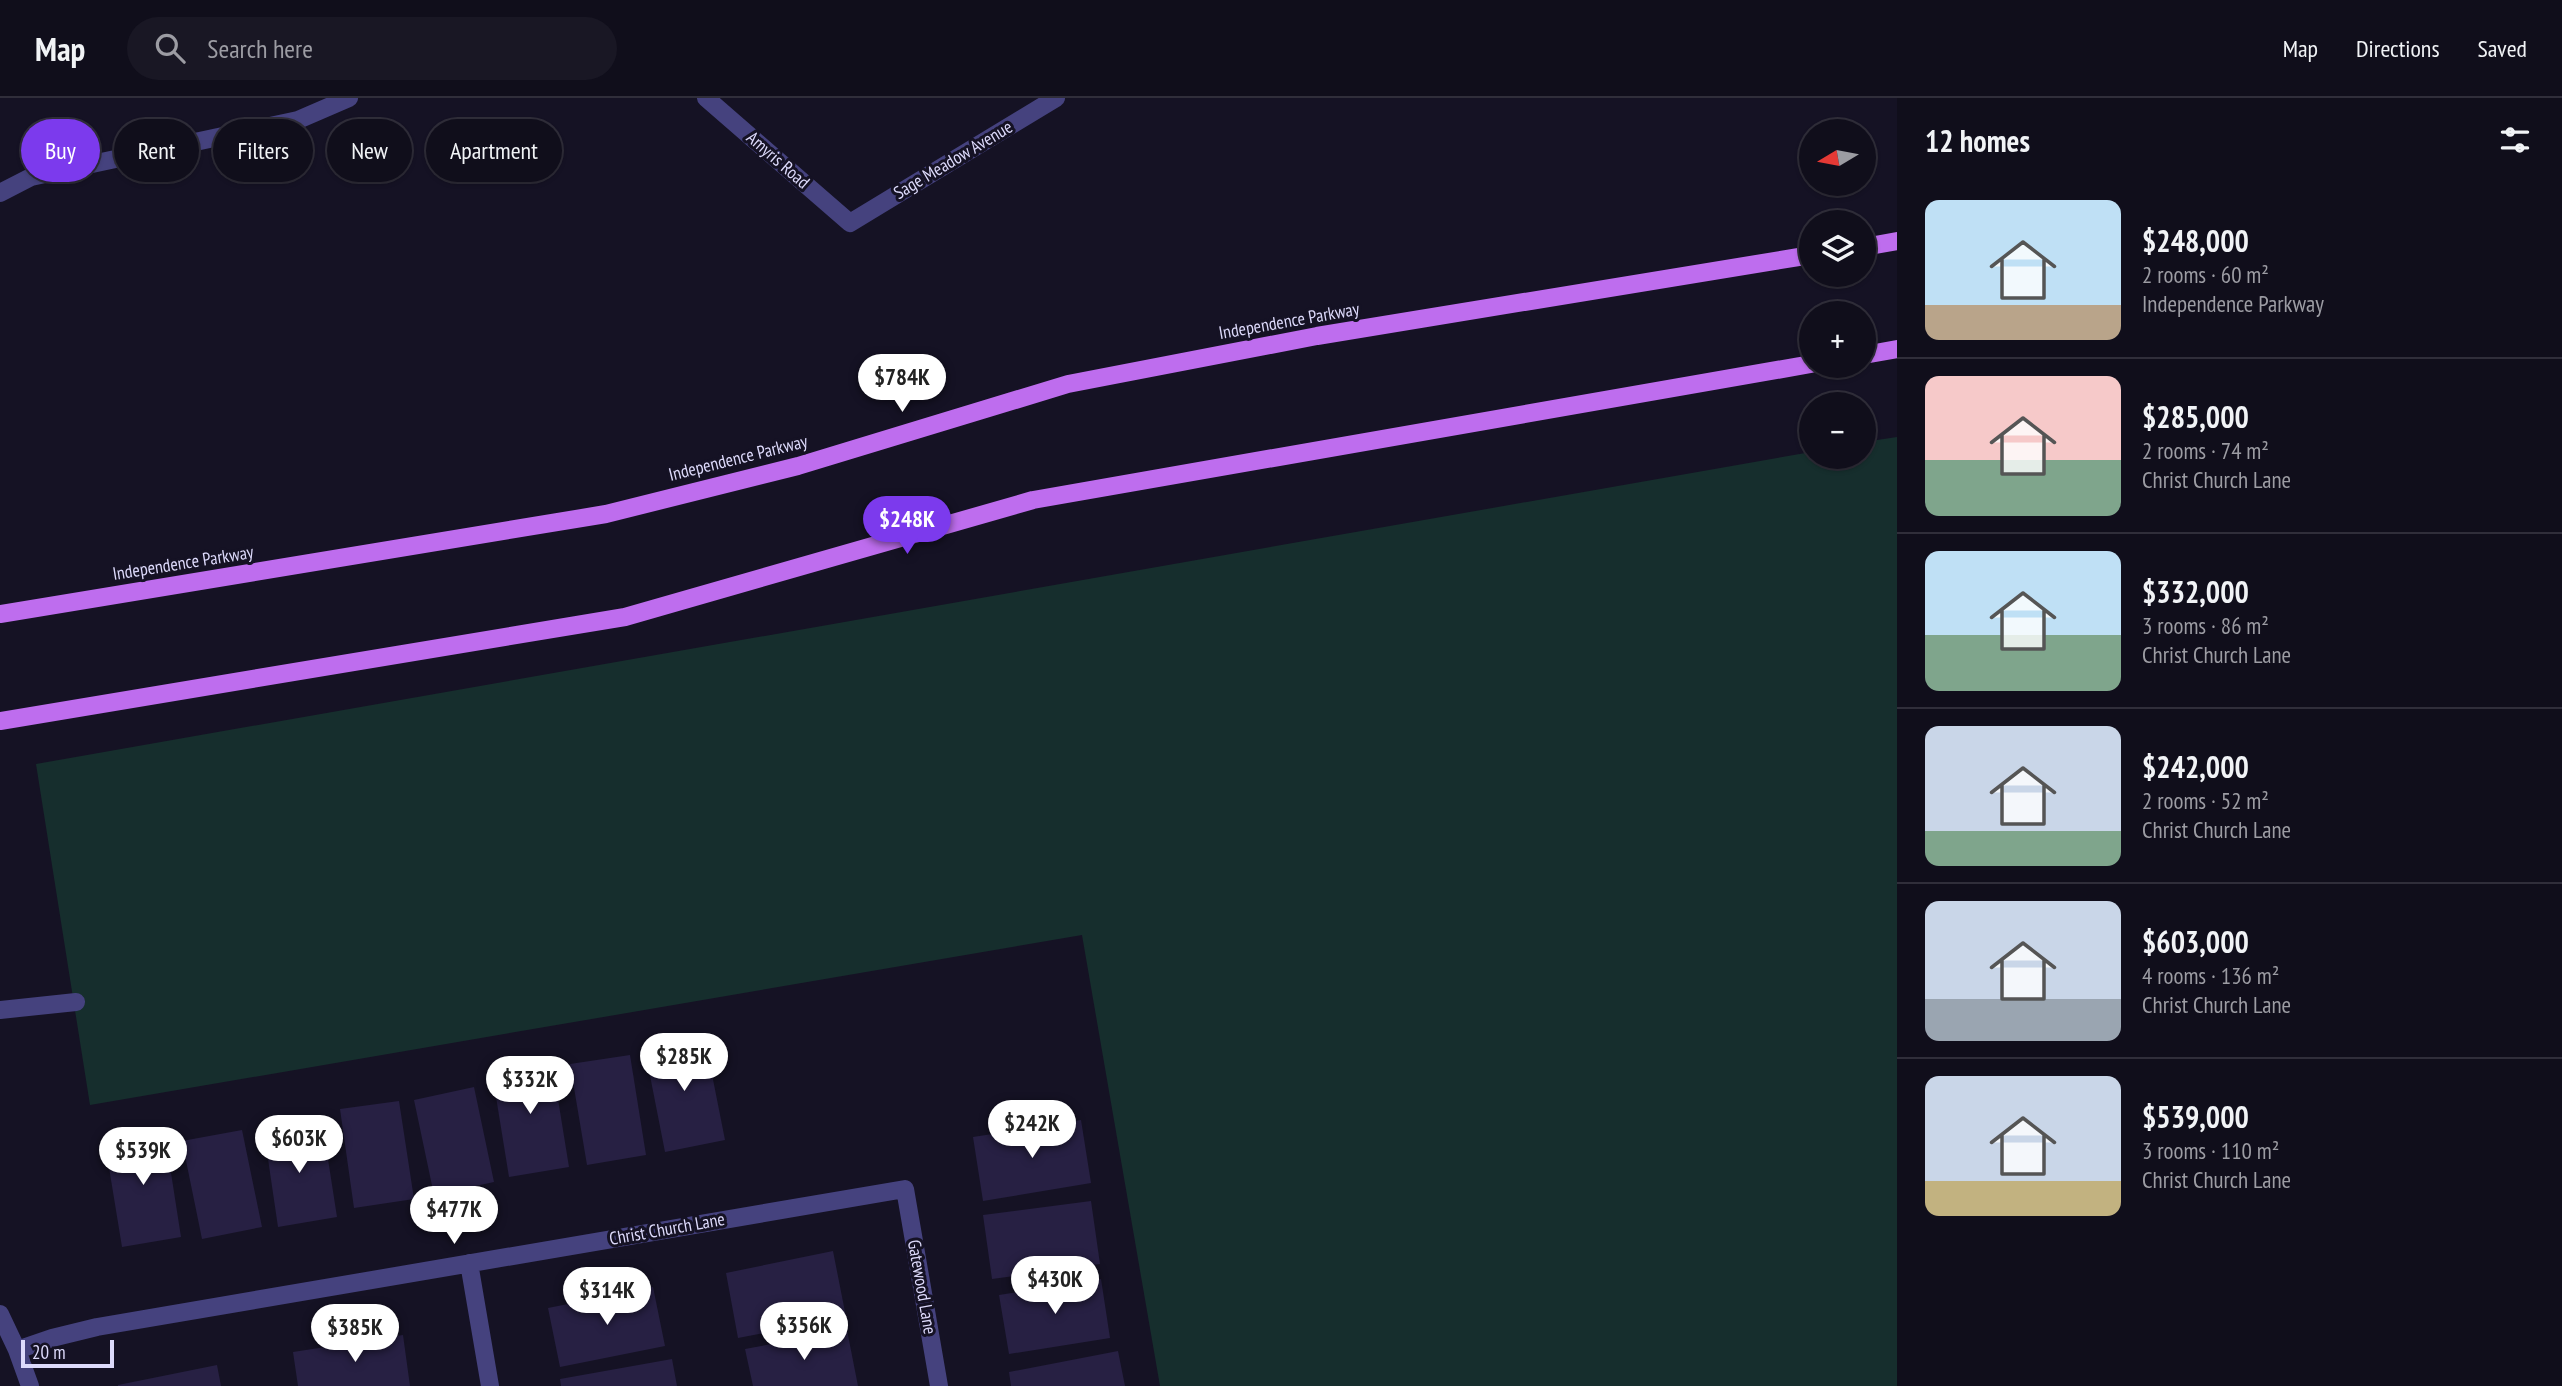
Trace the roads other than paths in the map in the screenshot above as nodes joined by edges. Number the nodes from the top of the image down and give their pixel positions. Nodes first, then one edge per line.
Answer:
1 (349, 98) edge
2 (706, 98) edge
3 (1056, 98) edge
4 (0, 193) edge
5 (850, 223) joint
6 (1897, 241) edge
7 (1876, 245) edge
8 (1799, 257) edge
9 (1897, 349) edge
10 (1876, 353) edge
11 (1799, 366) edge
12 (0, 614) edge
13 (0, 721) edge
14 (76, 1002) dead end
15 (0, 1010) edge
16 (905, 1189) joint
17 (469, 1263) junction
18 (0, 1314) edge
19 (18, 1350) junction
20 (30, 1386) edge
21 (490, 1386) edge
22 (939, 1386) edge

1 - 4 street
2 - 5 street, Amyris Road
3 - 5 street, Sage Meadow Avenue
6 - 7 main road
8 - 12 main road, Independence Parkway
9 - 10 main road
11 - 13 main road
14 - 15 street
16 - 17 street, Christ Church Lane
16 - 22 street, Gatewood Lane
17 - 19 street, Christ Church Lane
17 - 21 street
18 - 19 street
19 - 20 street

